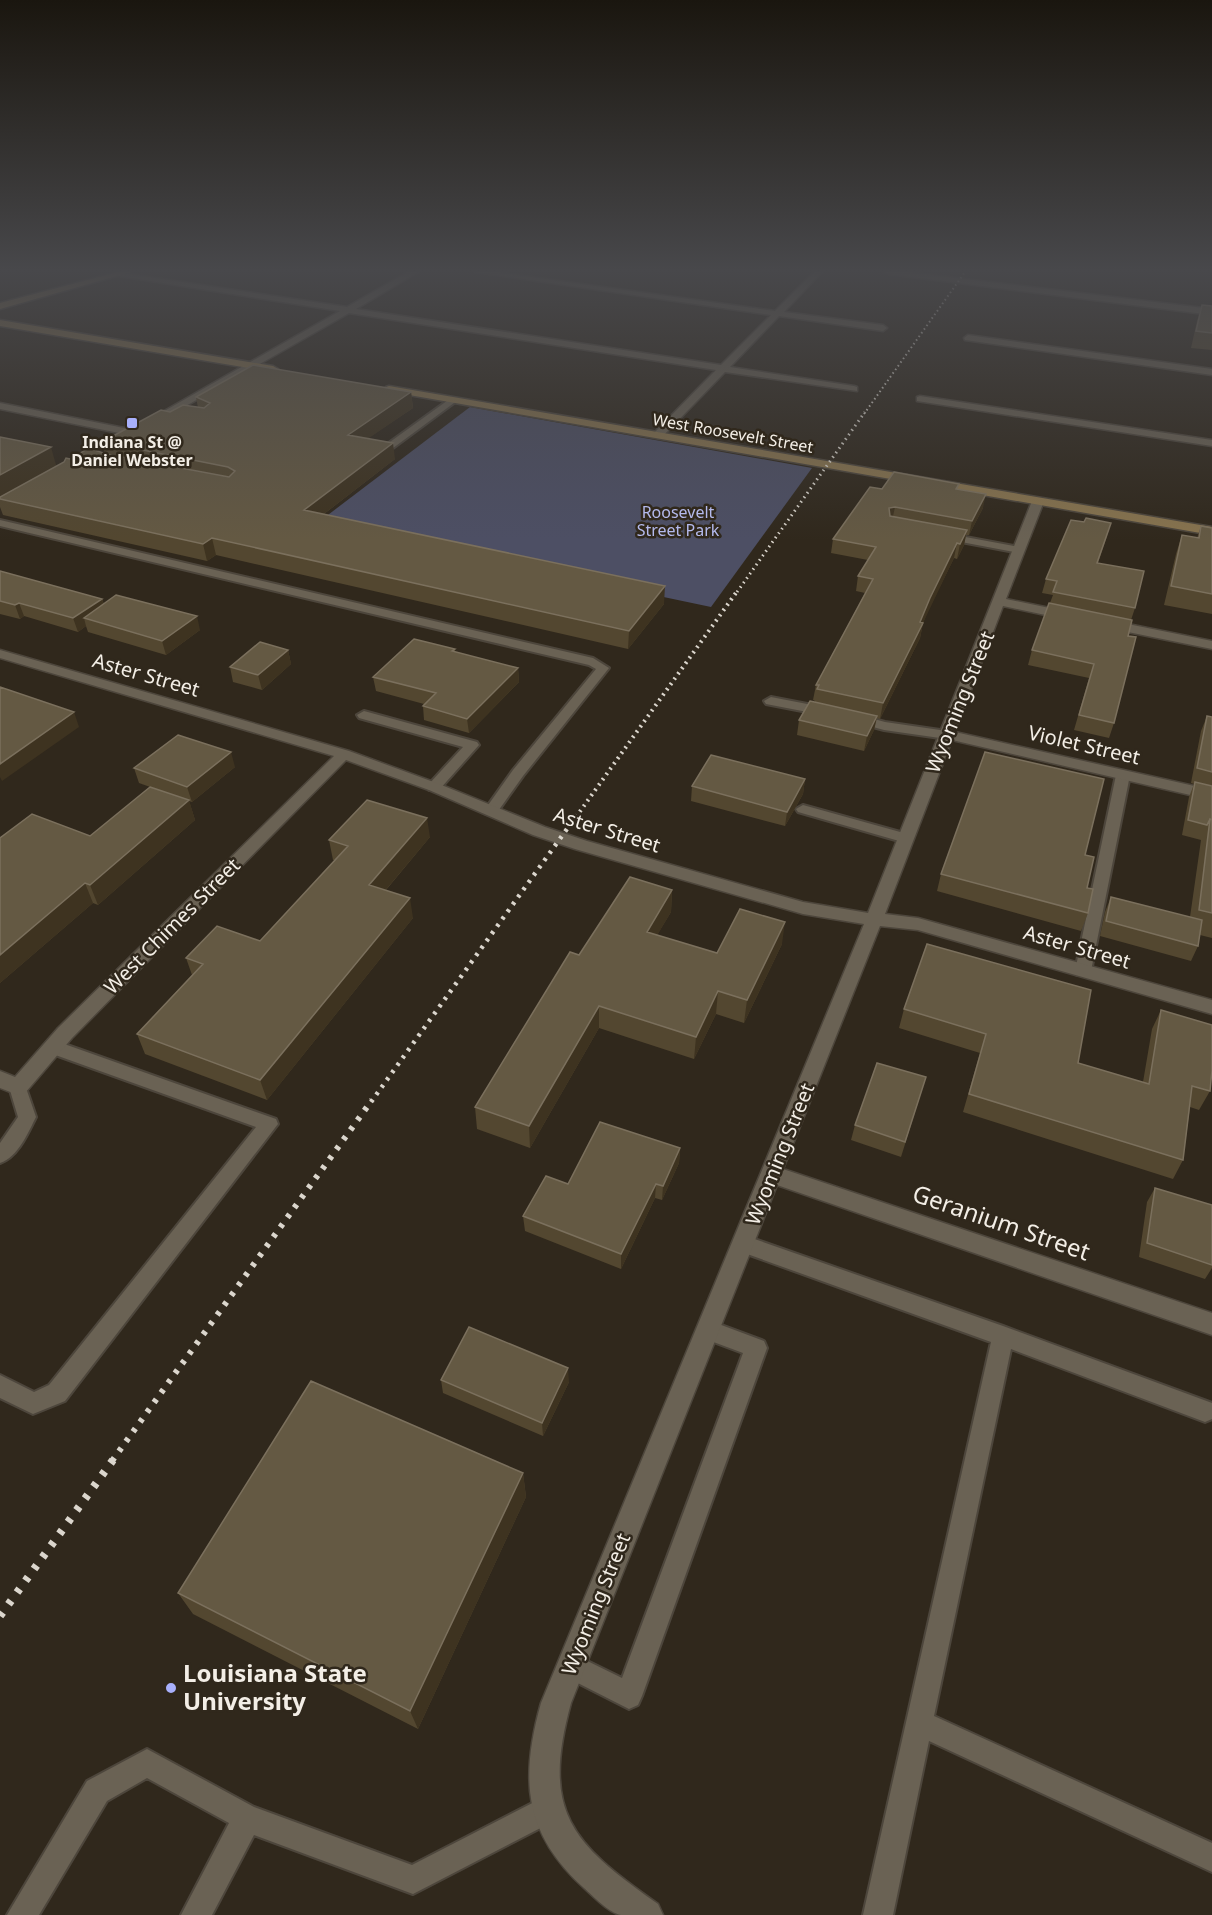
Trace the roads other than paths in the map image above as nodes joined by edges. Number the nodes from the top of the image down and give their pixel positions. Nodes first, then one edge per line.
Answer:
1 (224, 361) edge
2 (259, 361) edge
3 (674, 361) edge
4 (730, 361) edge
5 (1136, 361) edge
6 (251, 366) junction
7 (723, 369) junction
8 (285, 371) edge
9 (1212, 372) edge
10 (375, 387) edge
11 (854, 389) dead end
12 (920, 399) dead end
13 (454, 400) junction
14 (0, 406) edge
15 (170, 412) junction
16 (188, 416) edge
17 (143, 428) junction
18 (658, 435) junction
19 (117, 443) edge
20 (1212, 443) edge
21 (386, 449) edge
22 (1038, 501) junction
23 (0, 523) edge
24 (1212, 531) edge
25 (927, 533) edge
26 (1019, 550) junction
27 (1000, 602) junction
28 (1212, 645) edge
29 (0, 654) edge
30 (771, 701) dead end
31 (364, 715) dead end
32 (946, 735) junction
33 (344, 754) junction
34 (1123, 775) junction
35 (434, 787) junction
36 (1212, 795) edge
37 (802, 809) dead end
38 (491, 811) junction
39 (906, 838) junction
40 (874, 920) junction
41 (1083, 971) junction
42 (1212, 1007) edge
43 (53, 1047) junction
44 (0, 1079) edge
45 (18, 1087) junction
46 (0, 1155) edge
47 (772, 1173) junction
48 (743, 1244) junction
49 (1212, 1324) edge
50 (708, 1330) junction
51 (1003, 1336) junction
52 (0, 1386) edge
53 (1205, 1411) dead end
54 (571, 1666) junction
55 (920, 1723) junction
56 (546, 1810) junction
57 (247, 1818) junction
58 (1212, 1858) edge
59 (22, 1915) edge
60 (196, 1915) edge
61 (647, 1915) edge
62 (878, 1915) edge

1 - 6 main road
2 - 6 street
3 - 7 street
4 - 7 street
5 - 9 street
6 - 8 main road
6 - 15 street
7 - 11 street
7 - 18 street
10 - 13 main road, West Roosevelt Street
12 - 20 street
13 - 18 main road, West Roosevelt Street
13 - 21 lane
14 - 17 street
15 - 16 lane
15 - 17 street
17 - 19 street
18 - 22 main road, West Roosevelt Street
22 - 24 main road, West Roosevelt Street
22 - 26 street, Wyoming Street
23 - 38 lane
25 - 26 lane
26 - 27 street, Wyoming Street
27 - 28 street
27 - 32 street, Wyoming Street
29 - 33 street, Aster Street
30 - 32 lane
31 - 35 lane
32 - 34 street, Violet Street
32 - 39 street, Wyoming Street
33 - 35 street, Aster Street
33 - 43 street, West Chimes Street
34 - 36 street, Violet Street
34 - 41 lane
35 - 38 street, Aster Street
37 - 39 lane
38 - 40 street, Aster Street
39 - 40 street, Wyoming Street
40 - 41 street, Aster Street
40 - 47 street, Wyoming Street
41 - 42 street, Aster Street
43 - 45 street, West Chimes Street
43 - 52 lane
44 - 45 street
45 - 46 lane
47 - 48 street, Wyoming Street
47 - 49 street, Geranium Street
48 - 50 street, Wyoming Street
48 - 51 lane
50 - 54 street, Wyoming Street
50 - 54 lane
51 - 53 lane
51 - 55 lane
54 - 56 street, Wyoming Street
55 - 58 lane
55 - 62 lane
56 - 57 lane
56 - 61 street
57 - 59 lane
57 - 60 lane

